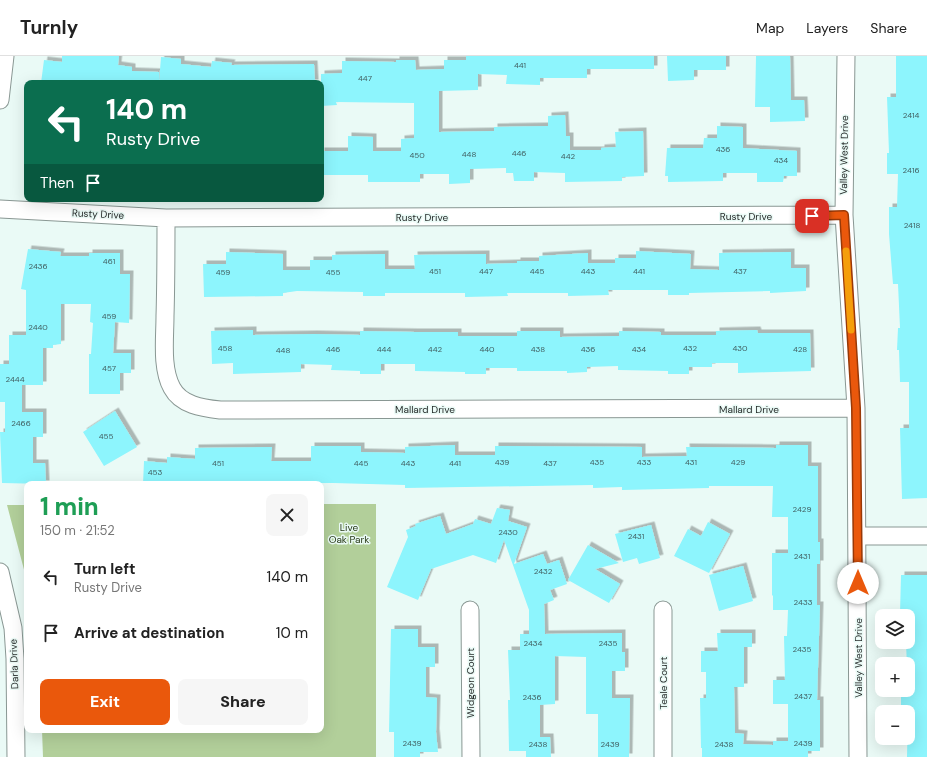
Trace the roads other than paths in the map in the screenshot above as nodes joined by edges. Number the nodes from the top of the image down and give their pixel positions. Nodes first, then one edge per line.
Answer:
1 (5, 56) edge
2 (846, 56) edge
3 (0, 100) edge
4 (0, 209) edge
5 (844, 215) junction
6 (166, 218) junction
7 (856, 408) junction
8 (858, 536) junction
9 (927, 536) edge
10 (0, 572) edge
11 (470, 610) dead end
12 (663, 610) dead end
13 (16, 757) edge
14 (471, 757) edge
15 (663, 757) edge
16 (858, 757) edge

1 - 3 street
2 - 5 street, Valley West Drive
4 - 6 street, Rusty Drive
5 - 6 street, Rusty Drive
5 - 7 street, Valley West Drive
6 - 7 street, Mallard Drive
7 - 8 street, Valley West Drive
8 - 9 street
8 - 16 street, Valley West Drive
10 - 13 street, Darla Drive
11 - 14 street, Widgeon Court
12 - 15 street, Teale Court

